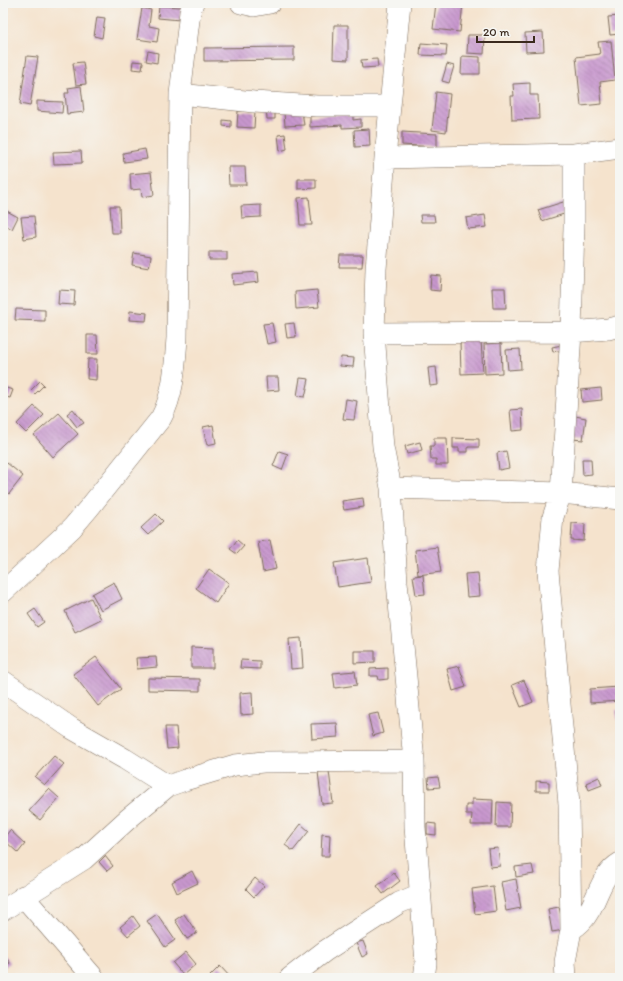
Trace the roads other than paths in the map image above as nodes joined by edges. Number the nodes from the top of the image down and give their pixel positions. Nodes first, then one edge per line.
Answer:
1 (193, 3) edge
2 (241, 3) edge
3 (270, 3) edge
4 (400, 3) edge
5 (180, 94) junction
6 (390, 106) junction
7 (620, 148) edge
8 (574, 154) junction
9 (385, 158) junction
10 (620, 326) edge
11 (571, 332) junction
12 (374, 333) junction
13 (391, 488) junction
14 (561, 492) junction
15 (620, 499) edge
16 (3, 592) edge
17 (3, 681) edge
18 (414, 761) junction
19 (168, 786) junction
20 (613, 870) edge
21 (570, 875) junction
22 (420, 894) junction
23 (23, 896) junction
24 (3, 910) edge
25 (571, 930) junction
26 (94, 978) edge
27 (290, 978) edge
28 (424, 978) edge
29 (566, 978) edge

1 - 5 street
2 - 3 street
4 - 6 street
5 - 6 street
5 - 16 street
6 - 9 street
7 - 8 street
8 - 9 street
8 - 11 street
9 - 12 street
10 - 11 street
11 - 12 street
11 - 14 street
12 - 13 street
13 - 14 street
13 - 18 street
14 - 15 street
14 - 21 street
17 - 19 street
18 - 19 street
18 - 22 street
19 - 23 street
20 - 21 street
20 - 25 street
21 - 25 street
22 - 27 street
22 - 28 street
23 - 24 street
23 - 26 street
25 - 29 street

